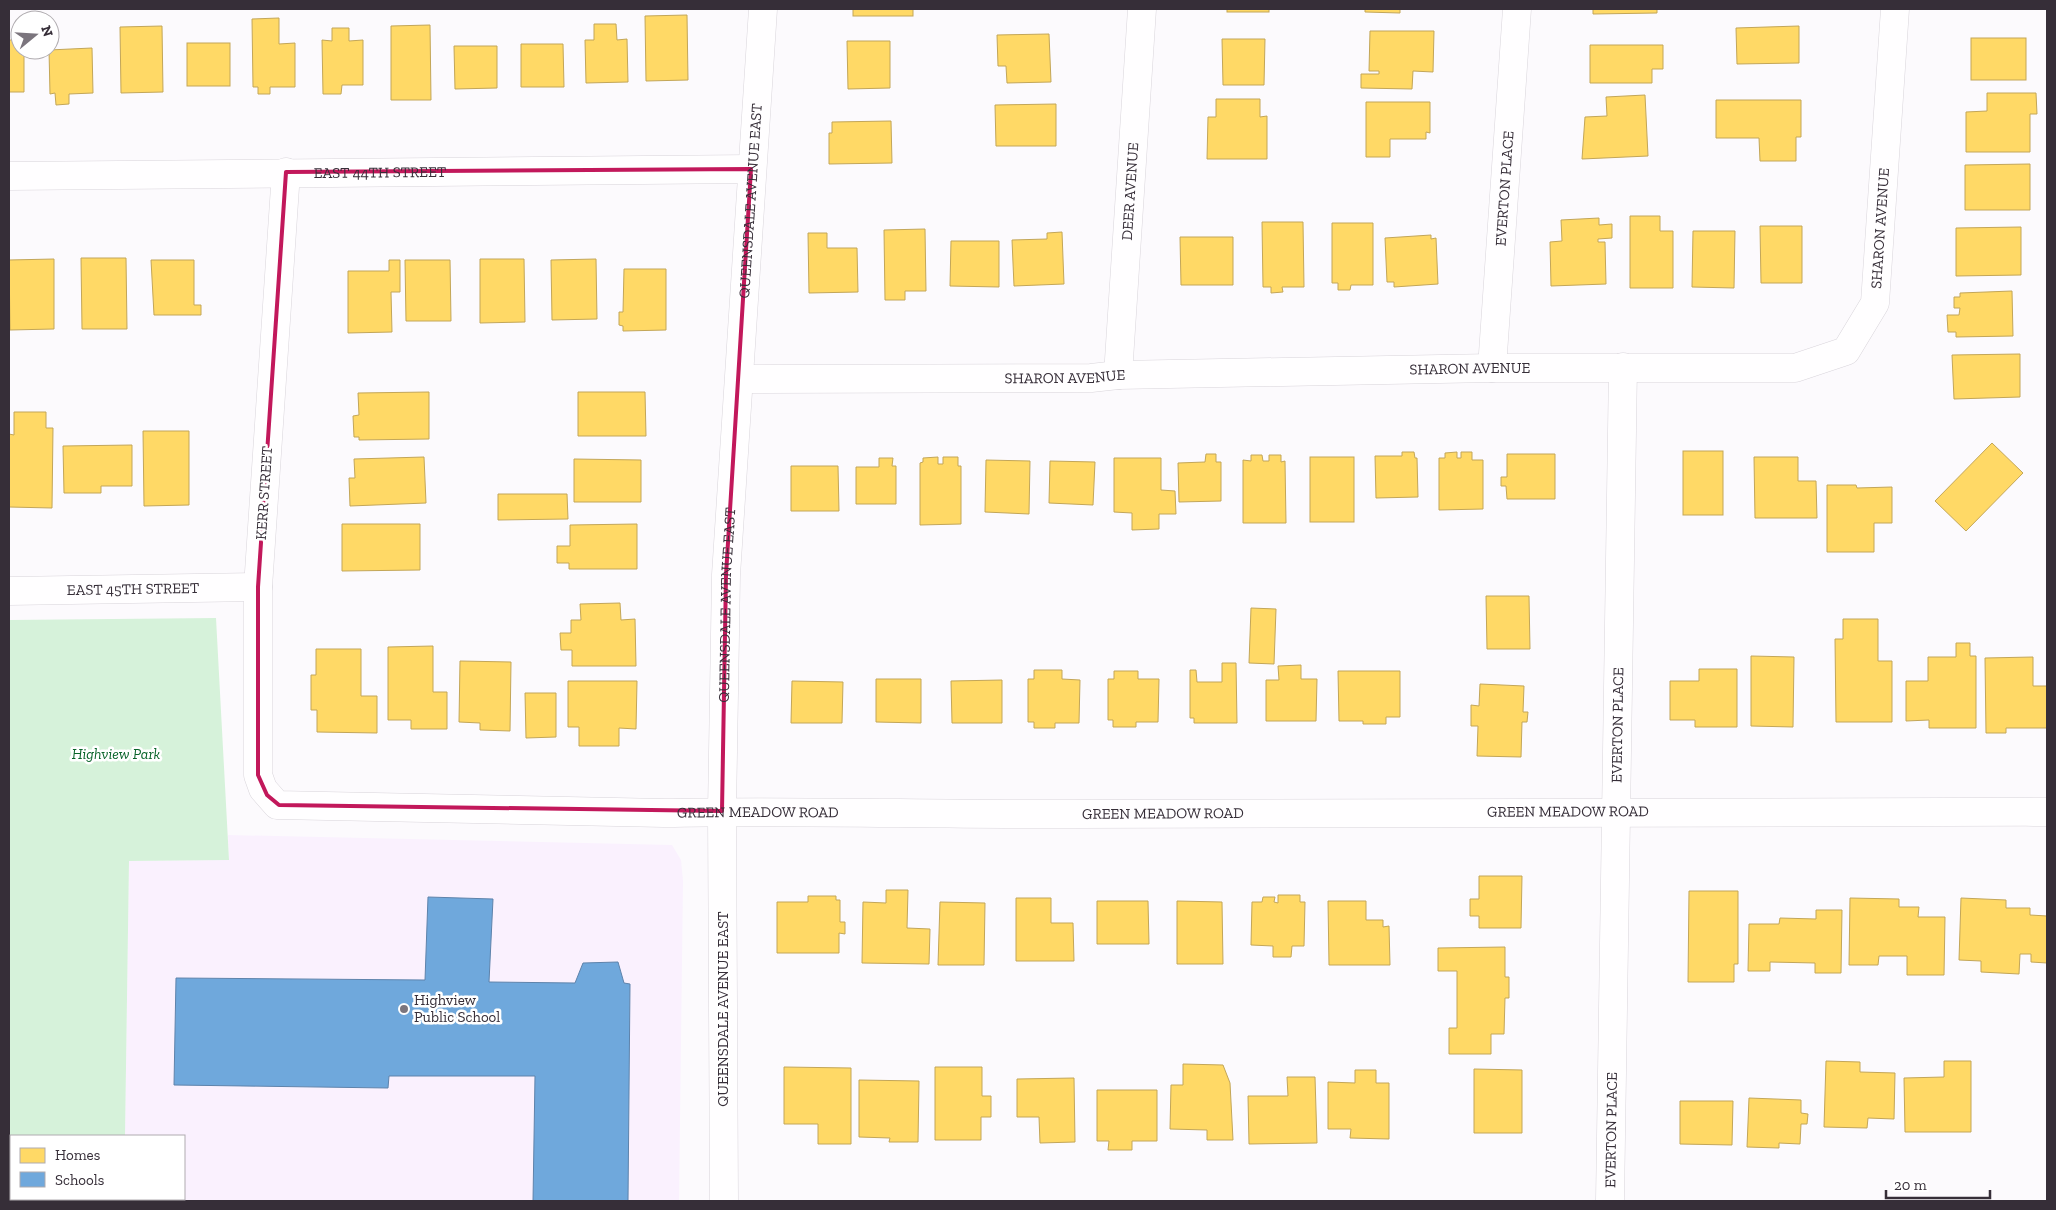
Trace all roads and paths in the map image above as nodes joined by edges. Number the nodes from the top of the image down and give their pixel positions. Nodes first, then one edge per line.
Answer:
1 (763, 9) edge
2 (1142, 9) edge
3 (1517, 9) edge
4 (1895, 9) edge
5 (751, 169) junction
6 (286, 172) junction
7 (9, 176) edge
8 (1623, 367) junction
9 (1492, 368) junction
10 (1118, 375) junction
11 (740, 379) junction
12 (258, 588) junction
13 (9, 591) edge
14 (279, 805) joint
15 (722, 811) junction
16 (1616, 811) junction
17 (2047, 812) edge
18 (724, 1201) edge
19 (1610, 1201) edge

1 - 5 street, QUEENSDALE AVENUE EAST
2 - 10 street, DEER AVENUE
3 - 9 street, EVERTON PLACE
4 - 8 street, SHARON AVENUE
5 - 6 street, EAST 44TH STREET
5 - 11 street, QUEENSDALE AVENUE EAST
6 - 7 street, EAST 44TH STREET
6 - 12 street, KERR STREET
8 - 9 street, SHARON AVENUE
8 - 16 street, EVERTON PLACE
9 - 10 street, SHARON AVENUE
10 - 11 street, SHARON AVENUE
11 - 15 street, QUEENSDALE AVENUE EAST
12 - 13 street, EAST 45TH STREET
12 - 14 street, KERR STREET
14 - 15 street, GREEN MEADOW ROAD
15 - 16 street, GREEN MEADOW ROAD
15 - 18 street, QUEENSDALE AVENUE EAST
16 - 17 street, GREEN MEADOW ROAD
16 - 19 street, EVERTON PLACE

